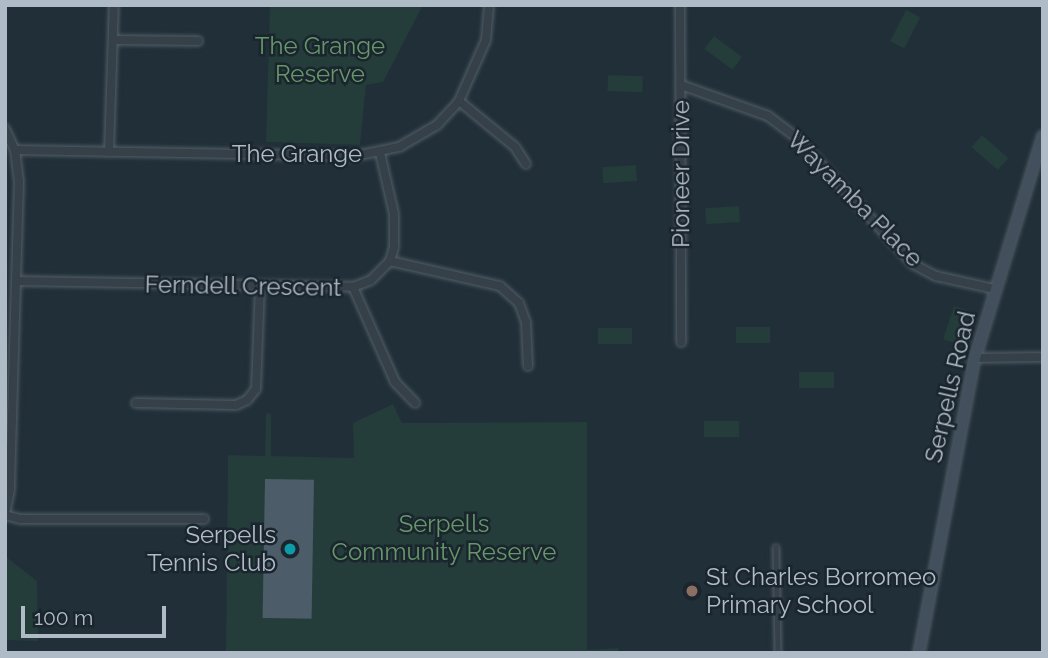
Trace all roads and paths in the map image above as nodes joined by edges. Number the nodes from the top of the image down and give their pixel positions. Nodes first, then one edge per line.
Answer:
1 (114, 5) edge
2 (489, 5) edge
3 (680, 5) edge
4 (114, 40) junction
5 (198, 41) dead end
6 (681, 85) junction
7 (459, 101) junction
8 (5, 129) edge
9 (1043, 136) edge
10 (1041, 149) edge
11 (15, 150) junction
12 (109, 152) junction
13 (380, 153) junction
14 (526, 164) dead end
15 (390, 261) junction
16 (17, 281) junction
17 (353, 287) junction
18 (260, 288) junction
19 (994, 289) junction
20 (681, 342) dead end
21 (1043, 357) edge
22 (975, 358) junction
23 (528, 366) dead end
24 (136, 403) dead end
25 (415, 403) dead end
26 (5, 514) edge
27 (204, 519) dead end
28 (776, 547) dead end
29 (778, 653) edge
30 (919, 653) edge

1 - 4 street
2 - 7 street, The Grange
3 - 6 street, Pioneer Drive
4 - 5 street
4 - 12 street
6 - 19 street, Wayamba Place
6 - 20 street, Pioneer Drive
7 - 13 street, The Grange
7 - 14 street
8 - 11 street
9 - 10 street, Serpells Road
10 - 19 street, Serpells Road
11 - 12 street, The Grange
11 - 16 street
12 - 13 street, The Grange
13 - 15 street
15 - 17 street, Ferndell Crescent
15 - 23 street
16 - 18 street, Ferndell Crescent
16 - 26 street
17 - 18 street, Ferndell Crescent
17 - 25 street
18 - 24 street
19 - 22 street, Serpells Road
21 - 22 street
22 - 30 street, Serpells Road
26 - 27 street
28 - 29 lane

